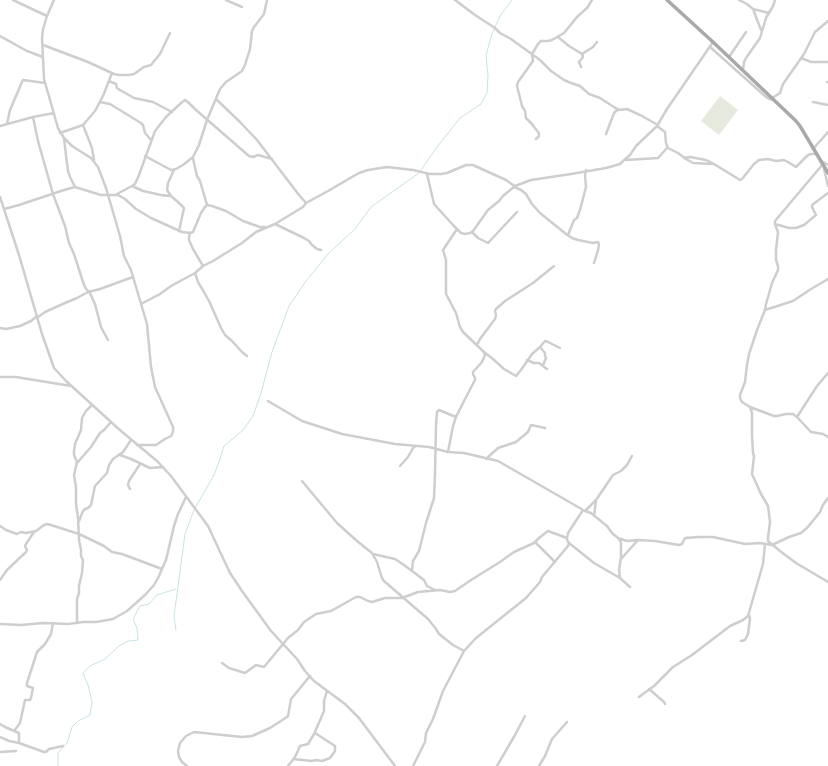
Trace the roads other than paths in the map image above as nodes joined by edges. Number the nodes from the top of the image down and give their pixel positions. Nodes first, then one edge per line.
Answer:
1 (13, 0) edge
2 (54, 0) edge
3 (226, 0) edge
4 (267, 0) edge
5 (455, 0) edge
6 (592, 0) edge
7 (667, 0) edge
8 (739, 0) edge
9 (775, 0) edge
10 (242, 7) dead end
11 (753, 9) junction
12 (769, 13) junction
13 (47, 16) junction
14 (828, 21) edge
15 (746, 32) dead end
16 (762, 32) junction
17 (170, 33) dead end
18 (0, 36) edge
19 (558, 37) junction
20 (597, 42) dead end
21 (714, 42) junction
22 (43, 45) junction
23 (710, 47) junction
24 (532, 54) junction
25 (582, 54) junction
26 (729, 57) junction
27 (43, 58) junction
28 (801, 58) junction
29 (828, 62) edge
30 (581, 67) dead end
31 (743, 70) junction
32 (112, 73) junction
33 (109, 81) junction
34 (45, 83) junction
35 (216, 99) junction
36 (773, 99) junction
37 (100, 102) junction
38 (813, 102) dead end
39 (828, 105) edge
40 (618, 109) junction
41 (172, 112) junction
42 (54, 113) junction
43 (33, 117) junction
44 (207, 120) junction
45 (7, 124) junction
46 (83, 124) junction
47 (658, 125) junction
48 (0, 126) edge
49 (828, 132) edge
50 (60, 133) junction
51 (606, 134) dead end
52 (64, 138) junction
53 (536, 139) dead end
54 (151, 140) junction
55 (667, 148) junction
56 (813, 149) junction
57 (817, 154) junction
58 (146, 156) junction
59 (194, 157) junction
60 (272, 159) junction
61 (625, 160) junction
62 (94, 161) junction
63 (824, 164) edge
64 (174, 170) junction
65 (586, 170) junction
66 (828, 173) edge
67 (427, 174) junction
68 (132, 186) junction
69 (515, 186) junction
70 (828, 186) edge
71 (75, 187) junction
72 (828, 193) edge
73 (54, 194) junction
74 (116, 195) junction
75 (108, 196) junction
76 (171, 196) junction
77 (0, 197) edge
78 (306, 203) junction
79 (207, 205) junction
80 (4, 210) junction
81 (0, 211) edge
82 (517, 212) dead end
83 (275, 224) junction
84 (775, 224) junction
85 (266, 227) junction
86 (457, 229) junction
87 (179, 231) junction
88 (472, 232) junction
89 (190, 233) junction
90 (568, 235) junction
91 (321, 250) dead end
92 (594, 263) dead end
93 (203, 266) junction
94 (554, 266) dead end
95 (195, 273) junction
96 (133, 277) junction
97 (828, 279) edge
98 (88, 292) junction
99 (141, 304) junction
100 (765, 310) junction
101 (37, 317) junction
102 (0, 328) edge
103 (108, 340) dead end
104 (477, 345) junction
105 (540, 347) junction
106 (560, 348) dead end
107 (484, 352) junction
108 (247, 356) dead end
109 (527, 360) junction
110 (543, 366) junction
111 (547, 368) dead end
112 (828, 374) edge
113 (0, 377) edge
114 (71, 386) junction
115 (268, 401) dead end
116 (92, 405) junction
117 (750, 407) junction
118 (456, 417) junction
119 (797, 417) junction
120 (111, 422) junction
121 (545, 428) dead end
122 (828, 437) edge
123 (131, 440) junction
124 (137, 445) junction
125 (416, 446) junction
126 (435, 449) junction
127 (448, 452) junction
128 (120, 455) junction
129 (632, 456) dead end
130 (486, 459) junction
131 (77, 463) junction
132 (140, 464) junction
133 (400, 466) dead end
134 (163, 467) junction
135 (302, 481) dead end
136 (130, 490) dead end
137 (186, 497) junction
138 (828, 498) edge
139 (596, 500) junction
140 (584, 510) junction
141 (594, 516) junction
142 (78, 522) junction
143 (0, 526) edge
144 (35, 531) junction
145 (78, 534) junction
146 (567, 538) junction
147 (618, 538) junction
148 (639, 540) junction
149 (535, 542) junction
150 (569, 544) junction
151 (765, 544) junction
152 (772, 545) junction
153 (372, 554) junction
154 (621, 559) junction
155 (555, 562) junction
156 (162, 570) junction
157 (412, 570) junction
158 (620, 578) junction
159 (0, 579) edge
160 (828, 582) edge
161 (630, 587) dead end
162 (435, 590) junction
163 (403, 598) junction
164 (749, 615) junction
165 (53, 623) junction
166 (77, 623) junction
167 (0, 624) edge
168 (741, 641) dead end
169 (283, 644) junction
170 (464, 651) junction
171 (222, 663) dead end
172 (310, 676) junction
173 (649, 689) junction
174 (327, 691) junction
175 (639, 697) dead end
176 (665, 704) dead end
177 (525, 716) dead end
178 (567, 722) dead end
179 (0, 724) edge
180 (14, 731) junction
181 (315, 733) junction
182 (0, 737) edge
183 (19, 743) junction
184 (63, 746) dead end
185 (0, 752) edge
186 (16, 752) dead end
187 (293, 760) junction
188 (187, 766) edge
189 (289, 766) edge
190 (395, 766) edge
191 (413, 766) edge
192 (497, 766) edge
193 (539, 766) edge

1 - 13 street
2 - 13 street
3 - 10 street
4 - 35 street
5 - 24 street
6 - 19 street
7 - 21 main road
8 - 11 street
9 - 12 street
11 - 12 street
11 - 16 street
12 - 16 street
13 - 22 street
14 - 28 street
15 - 26 street
16 - 31 street
17 - 32 street
18 - 27 street
19 - 24 street
19 - 25 street
20 - 25 street
21 - 23 street
21 - 26 main road
22 - 27 street
22 - 32 street
23 - 36 street
23 - 47 street
24 - 40 street
24 - 53 street
25 - 30 street
26 - 31 main road
27 - 34 street
28 - 29 street
28 - 36 street
31 - 36 main road
32 - 33 street
33 - 37 street
33 - 41 street
34 - 42 street
34 - 45 street
35 - 44 street
35 - 60 street
36 - 56 main road
37 - 46 street
37 - 54 street
38 - 39 street
40 - 47 street
40 - 51 street
41 - 44 street
41 - 54 street
42 - 43 street
42 - 50 street
43 - 45 street
43 - 73 street
44 - 59 street
44 - 60 street
45 - 48 street
46 - 50 street
46 - 62 street
47 - 55 street
47 - 61 street
49 - 56 street
50 - 52 street
52 - 62 street
52 - 71 street
54 - 58 street
55 - 57 street
55 - 61 street
56 - 57 main road
57 - 63 main road
58 - 64 street
58 - 68 street
59 - 64 street
59 - 79 street
60 - 78 street
61 - 65 street
62 - 75 street
63 - 66 main road
63 - 70 street
63 - 84 street
64 - 76 street
65 - 69 street
65 - 90 street
67 - 69 street
67 - 78 street
67 - 86 street
68 - 74 street
68 - 76 street
69 - 88 street
69 - 90 street
71 - 73 street
71 - 75 street
72 - 84 street
73 - 80 street
73 - 98 street
74 - 75 street
74 - 87 street
75 - 96 street
76 - 87 street
77 - 80 street
78 - 83 street
79 - 85 street
79 - 89 street
80 - 81 street
80 - 101 street
82 - 88 street
83 - 85 street
83 - 91 street
84 - 100 street
85 - 93 street
86 - 88 street
86 - 104 street
87 - 89 street
89 - 93 street
90 - 92 street
93 - 95 street
94 - 104 street
95 - 99 street
95 - 108 street
96 - 98 street
96 - 99 street
97 - 100 street
98 - 101 street
98 - 103 street
99 - 124 street
100 - 117 street
101 - 102 street
101 - 114 street
104 - 107 street
105 - 106 street
105 - 109 street
105 - 110 street
107 - 109 street
107 - 118 street
109 - 110 street
110 - 111 street
112 - 119 street
113 - 114 street
114 - 116 street
115 - 125 street
116 - 120 street
116 - 131 street
117 - 119 street
117 - 152 street
118 - 126 street
118 - 127 street
119 - 122 street
120 - 123 street
120 - 131 street
121 - 130 street
123 - 124 street
123 - 128 street
124 - 134 street
125 - 126 street
125 - 133 street
126 - 127 street
126 - 157 street
127 - 130 street
128 - 132 street
128 - 142 street
129 - 139 street
130 - 140 street
131 - 142 street
132 - 134 street
132 - 136 street
134 - 137 street
135 - 153 street
137 - 156 street
137 - 169 street
138 - 152 street
139 - 140 street
139 - 141 street
140 - 141 street
140 - 146 street
141 - 147 street
142 - 145 street
143 - 144 street
144 - 145 street
144 - 159 street
145 - 156 street
145 - 166 street
146 - 149 street
146 - 150 street
147 - 148 street
147 - 154 street
148 - 151 street
148 - 154 street
149 - 155 street
149 - 162 street
150 - 155 street
150 - 158 street
151 - 152 street
151 - 164 street
152 - 160 street
153 - 157 street
153 - 163 street
154 - 158 street
155 - 170 street
156 - 166 street
157 - 162 street
158 - 161 street
162 - 163 street
163 - 169 street
163 - 170 street
164 - 168 street
164 - 173 street
165 - 166 street
165 - 167 street
165 - 180 street
169 - 171 street
169 - 172 street
170 - 191 street
172 - 174 street
172 - 188 street
173 - 175 street
173 - 176 street
174 - 181 street
174 - 190 street
177 - 192 street
178 - 193 street
179 - 180 street
180 - 183 street
181 - 187 street
181 - 187 street
182 - 183 street
183 - 184 street
185 - 186 street
187 - 189 street

